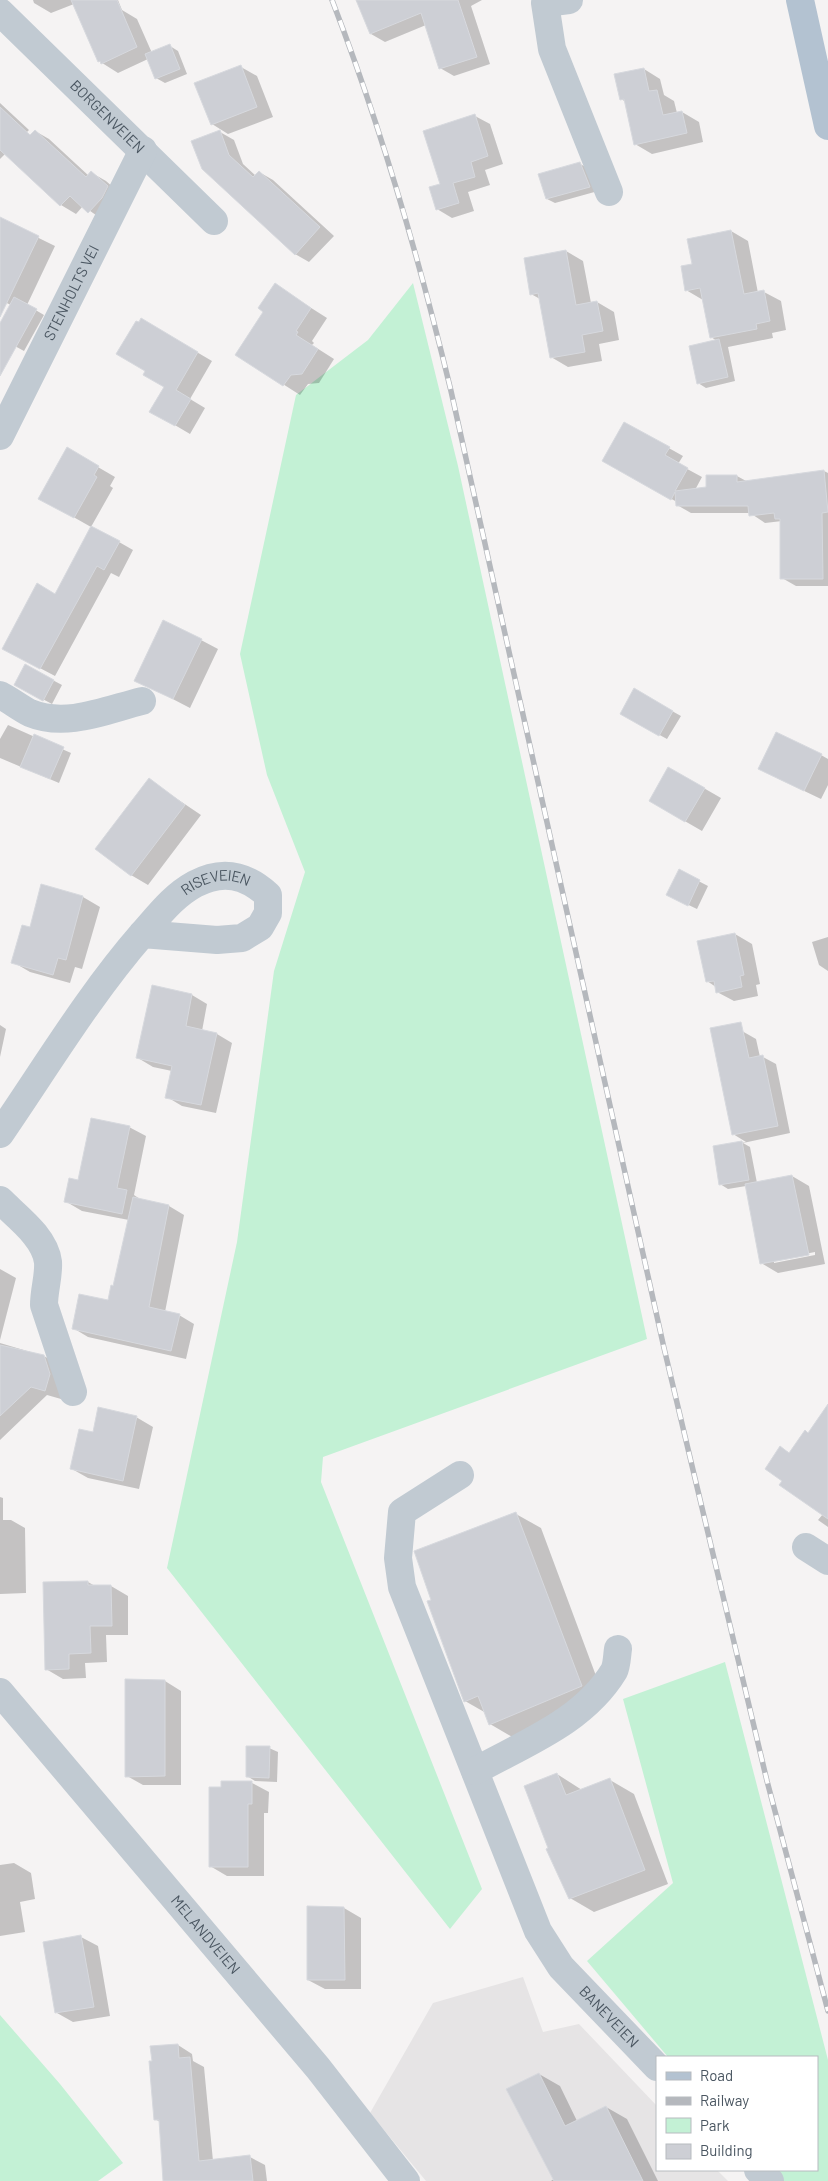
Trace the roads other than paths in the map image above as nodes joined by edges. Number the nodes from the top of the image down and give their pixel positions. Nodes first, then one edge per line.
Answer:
1 (569, 0) edge
2 (800, 0) edge
3 (0, 12) edge
4 (828, 126) edge
5 (142, 150) junction
6 (609, 192) dead end
7 (214, 221) dead end
8 (0, 436) edge
9 (0, 695) edge
10 (142, 701) dead end
11 (142, 934) dead end
12 (0, 1134) edge
13 (0, 1200) edge
14 (73, 1392) dead end
15 (460, 1475) dead end
16 (618, 1649) dead end
17 (0, 1692) edge
18 (475, 1771) junction
19 (656, 2066) edge
20 (759, 2171) edge
21 (406, 2181) edge
22 (770, 2181) edge

1 - 6 street
2 - 4 main road
3 - 5 street, BORGENVEIEN
5 - 7 street, BORGENVEIEN
5 - 8 street, STENHOLTS VEI
9 - 10 street
11 - 12 street
13 - 14 street
15 - 18 street, BANEVEIEN
16 - 18 street
17 - 21 street, MELANDVEIEN
18 - 19 street, BANEVEIEN
20 - 22 street

